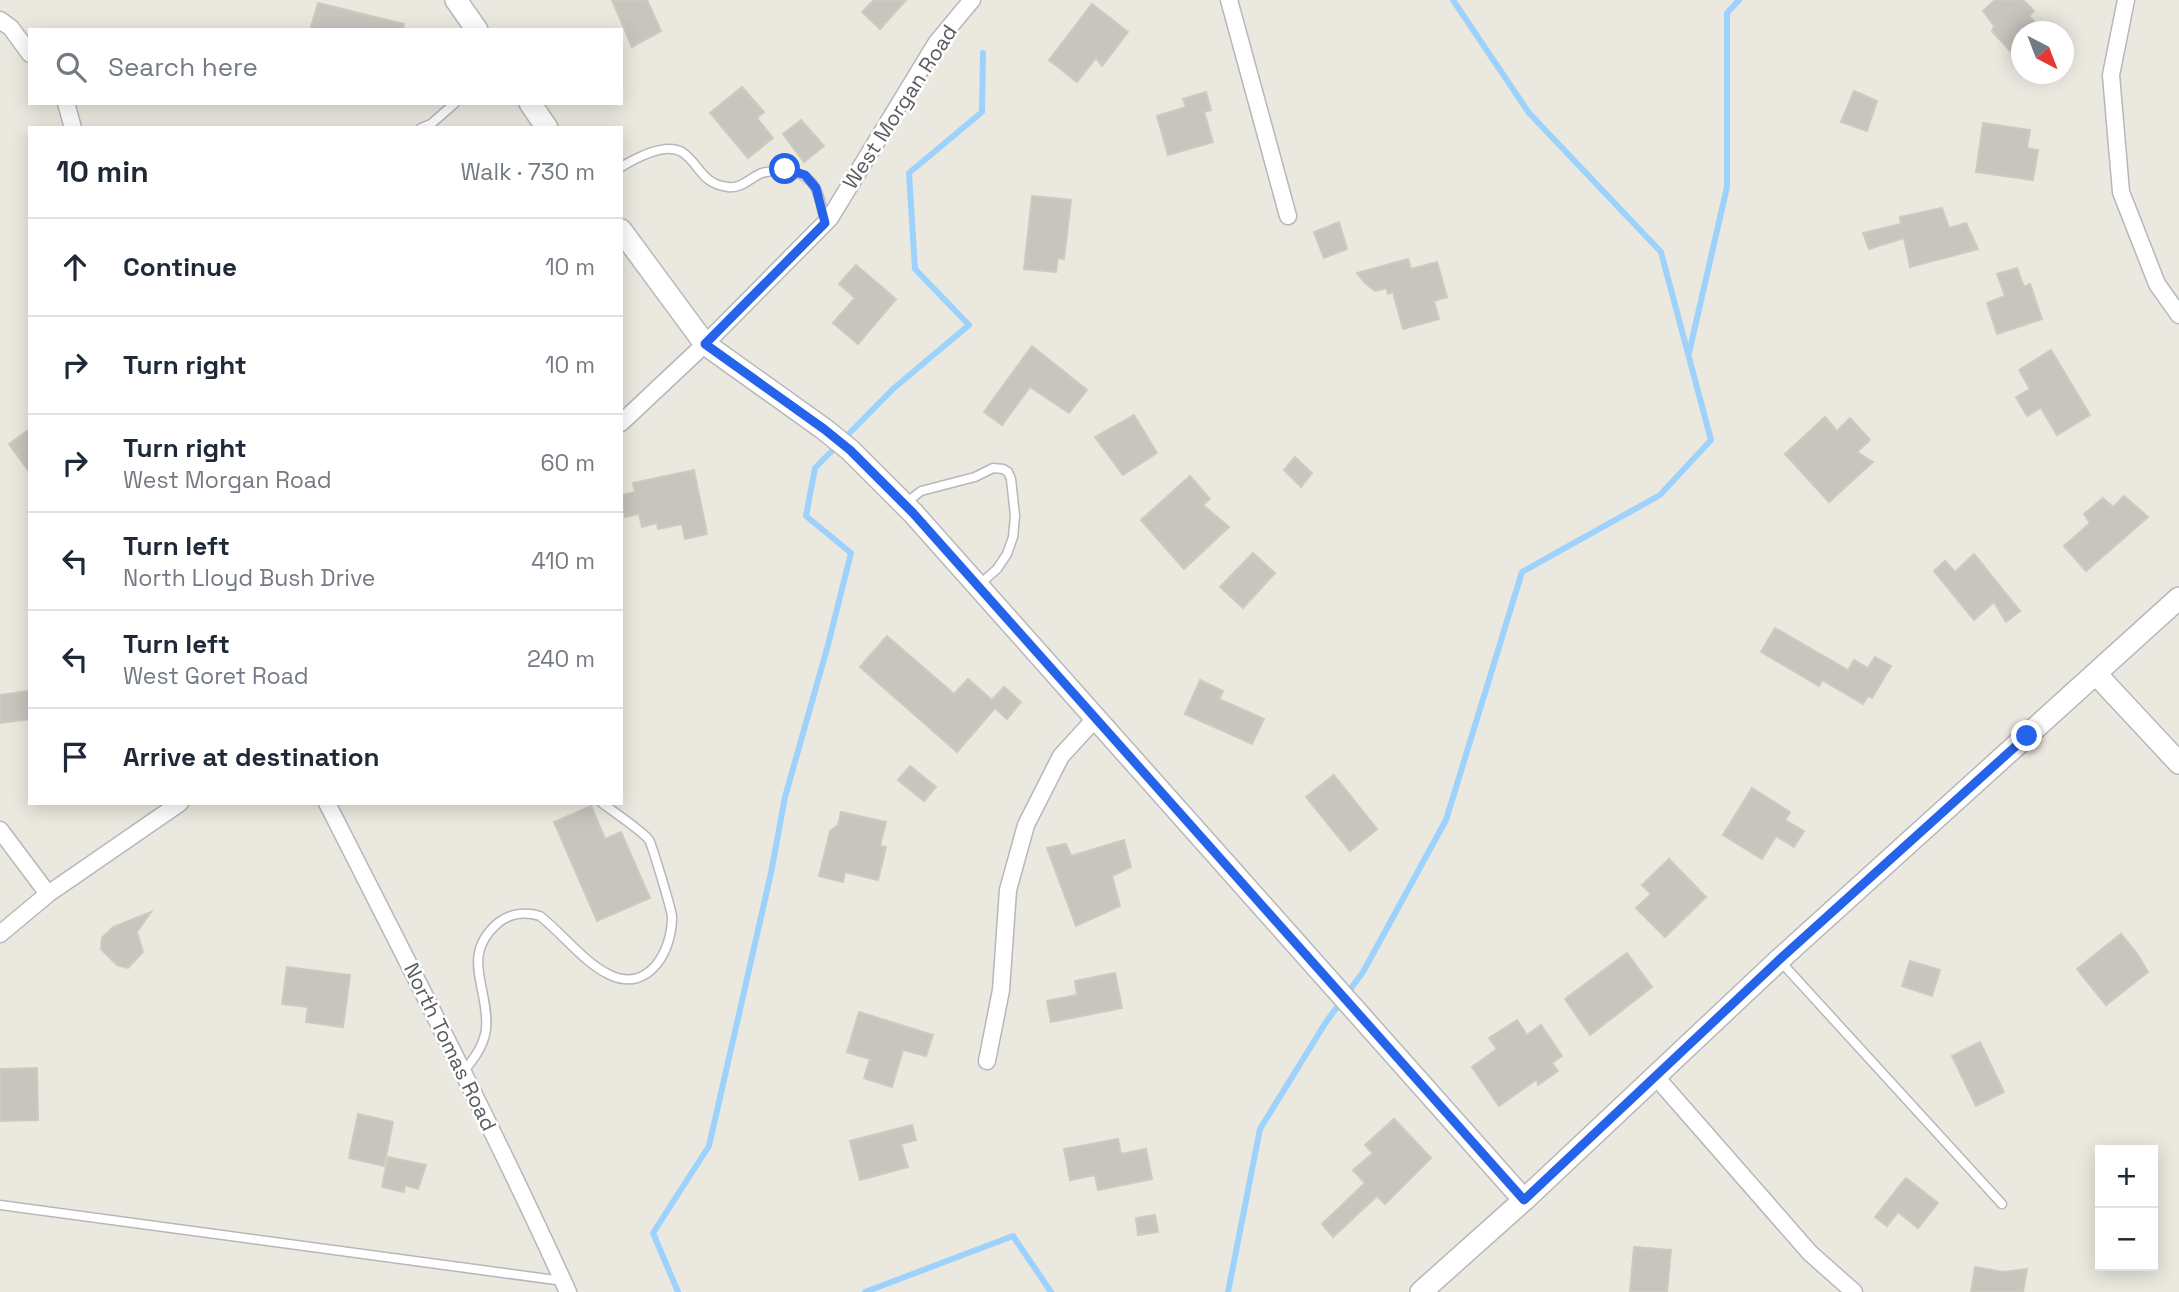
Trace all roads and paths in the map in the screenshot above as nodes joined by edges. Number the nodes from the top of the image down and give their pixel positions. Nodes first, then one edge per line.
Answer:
1 (456, 0) edge
2 (972, 0) edge
3 (1229, 0) edge
4 (2126, 0) edge
5 (0, 20) edge
6 (476, 28) edge
7 (28, 51) edge
8 (67, 105) edge
9 (453, 105) edge
10 (531, 105) edge
11 (72, 126) edge
12 (426, 126) edge
13 (546, 126) edge
14 (623, 166) edge
15 (1288, 216) dead end
16 (825, 223) junction
17 (623, 233) edge
18 (2179, 314) edge
19 (705, 344) junction
20 (623, 421) edge
21 (905, 505) junction
22 (978, 586) junction
23 (2179, 598) edge
24 (2096, 674) junction
25 (1096, 719) junction
26 (2179, 763) edge
27 (177, 805) edge
28 (328, 805) edge
29 (605, 805) edge
30 (0, 830) edge
31 (48, 894) junction
32 (0, 934) edge
33 (1779, 960) junction
34 (987, 1061) dead end
35 (463, 1072) junction
36 (1656, 1077) junction
37 (1524, 1200) junction
38 (2002, 1204) dead end
39 (0, 1205) edge
40 (566, 1287) edge
41 (1421, 1292) edge
42 (1854, 1292) edge

1 - 6 street
2 - 16 street, West Morgan Road
3 - 15 street
4 - 18 street
5 - 7 street
8 - 11 street
9 - 12 lane
10 - 13 street
14 - 16 lane
16 - 19 street, West Morgan Road
17 - 19 street
19 - 20 street, West Morgan Road
19 - 21 street
21 - 22 street
21 - 22 lane
22 - 25 street
23 - 24 street
24 - 26 street
24 - 33 street
25 - 34 street
25 - 37 street
27 - 31 street
28 - 35 street, North Tomas Road
29 - 35 lane
30 - 31 street
31 - 32 street
33 - 36 street
33 - 38 lane
35 - 40 street, North Tomas Road
36 - 37 street
36 - 42 street
37 - 41 street
39 - 40 lane

